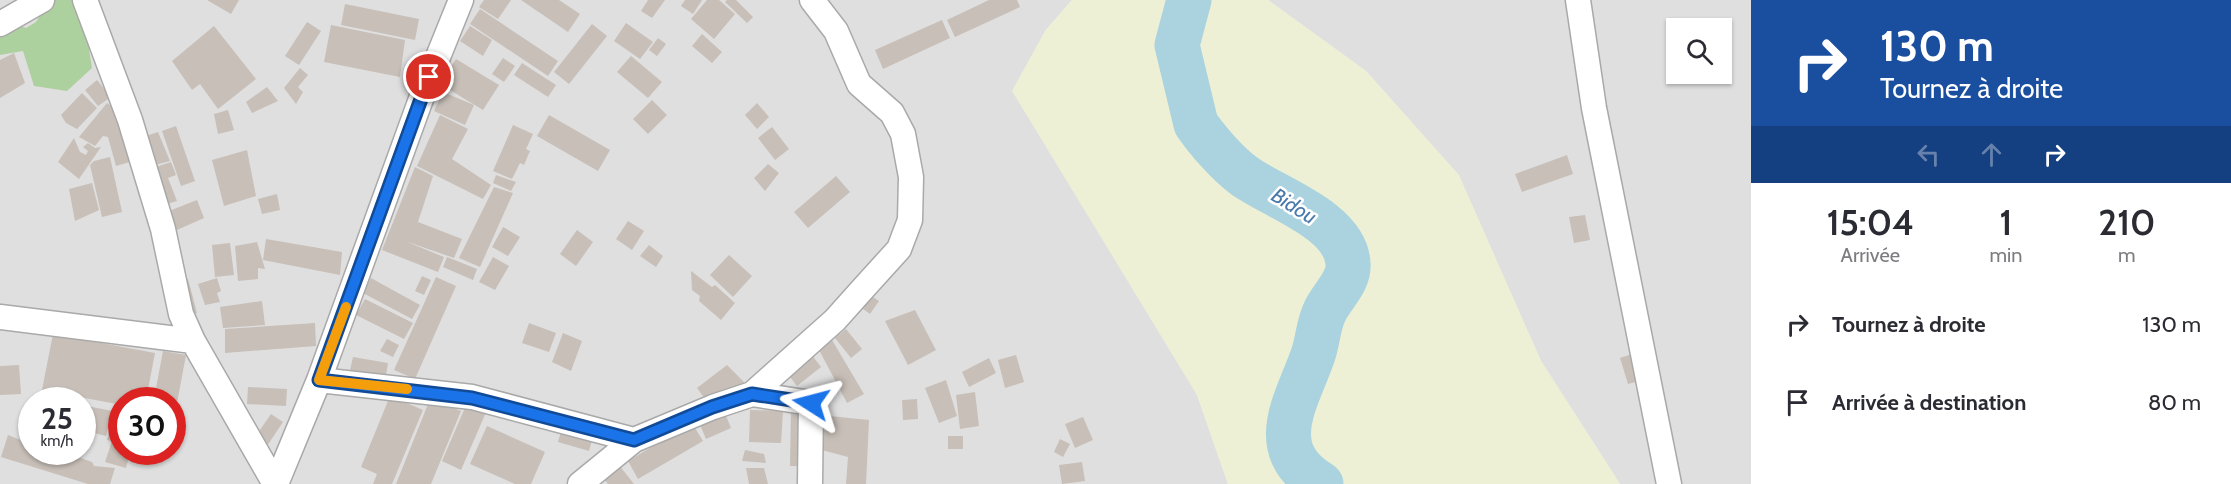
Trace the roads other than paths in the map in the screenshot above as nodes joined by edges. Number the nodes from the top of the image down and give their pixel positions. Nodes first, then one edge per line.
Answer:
1 (42, 0) edge
2 (85, 0) edge
3 (460, 0) edge
4 (812, 0) edge
5 (1578, 0) edge
6 (0, 24) edge
7 (0, 317) edge
8 (193, 341) junction
9 (319, 380) junction
10 (752, 394) junction
11 (634, 440) junction
12 (276, 484) edge
13 (580, 484) edge
14 (810, 484) edge
15 (1669, 484) edge

1 - 6 street
2 - 8 street
3 - 9 street
4 - 10 street
5 - 15 street
7 - 8 street
8 - 12 street
9 - 11 street
9 - 12 street
10 - 11 street
10 - 14 street
11 - 13 street

